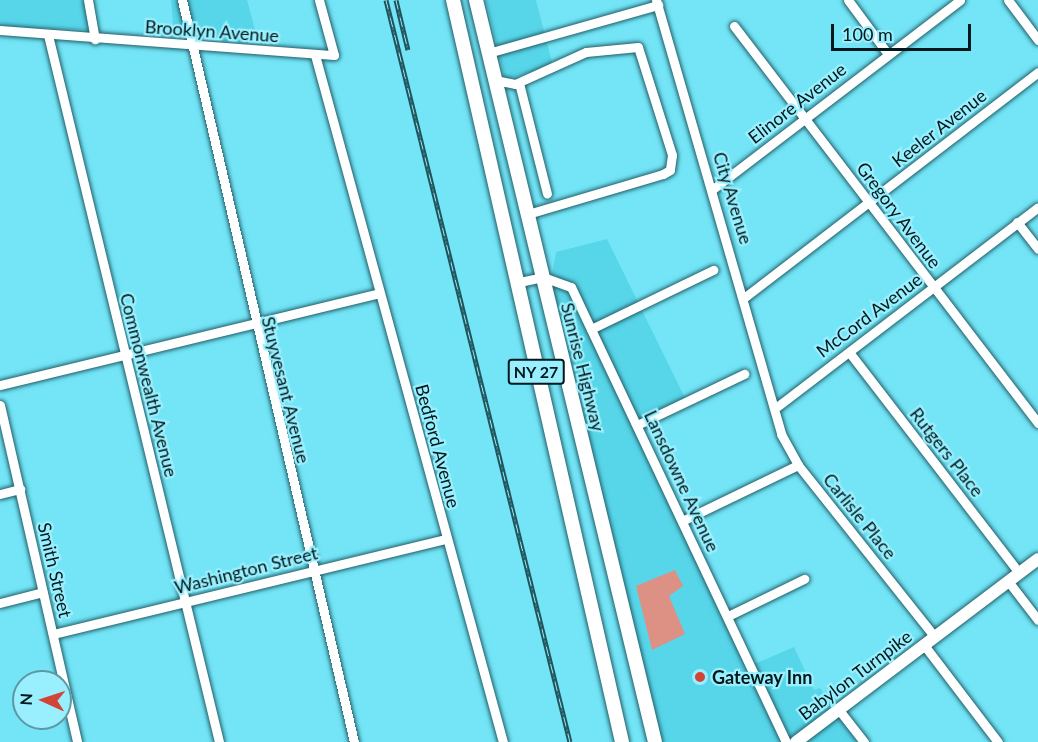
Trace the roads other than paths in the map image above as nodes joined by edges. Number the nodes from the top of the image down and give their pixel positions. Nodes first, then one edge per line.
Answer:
1 (88, 0) edge
2 (182, 0) edge
3 (319, 0) edge
4 (453, 0) edge
5 (476, 0) edge
6 (848, 0) edge
7 (960, 0) edge
8 (1008, 0) edge
9 (657, 3) edge
10 (734, 26) dead end
11 (0, 30) edge
12 (48, 35) junction
13 (95, 39) junction
14 (1038, 40) edge
15 (188, 46) junction
16 (488, 53) junction
17 (888, 54) junction
18 (315, 56) junction
19 (1038, 72) edge
20 (495, 80) junction
21 (519, 83) junction
22 (804, 119) junction
23 (713, 189) junction
24 (547, 194) dead end
25 (868, 203) junction
26 (1038, 207) edge
27 (528, 214) junction
28 (1017, 222) junction
29 (1038, 249) edge
30 (713, 270) dead end
31 (543, 277) junction
32 (515, 283) junction
33 (933, 287) junction
34 (379, 293) junction
35 (745, 297) junction
36 (252, 323) junction
37 (591, 328) junction
38 (849, 352) junction
39 (125, 355) junction
40 (744, 374) dead end
41 (0, 385) edge
42 (0, 405) edge
43 (777, 406) junction
44 (1038, 423) edge
45 (637, 424) junction
46 (798, 465) junction
47 (20, 489) junction
48 (0, 494) edge
49 (682, 521) junction
50 (446, 539) junction
51 (1038, 559) edge
52 (313, 571) junction
53 (1019, 573) junction
54 (804, 579) dead end
55 (1008, 581) junction
56 (43, 592) junction
57 (185, 602) junction
58 (0, 603) edge
59 (728, 615) junction
60 (1038, 620) edge
61 (53, 634) junction
62 (935, 637) junction
63 (924, 645) junction
64 (839, 710) junction
65 (77, 742) edge
66 (219, 742) edge
67 (354, 742) edge
68 (503, 742) edge
69 (622, 742) edge
70 (656, 742) edge
71 (786, 742) edge
72 (796, 742) edge
73 (864, 742) edge
74 (998, 742) edge

1 - 13 street
2 - 15 street, Stuyvesant Avenue
3 - 18 street
4 - 32 highway, NY 27
5 - 16 highway, Sunrise Highway / NY 27
6 - 17 street
7 - 17 street, Elinore Avenue
8 - 14 street
9 - 16 street
9 - 23 street, City Avenue
10 - 22 street, Gregory Avenue
11 - 12 street, Brooklyn Avenue
12 - 13 street, Brooklyn Avenue
12 - 39 street, Commonwealth Avenue
13 - 15 street, Brooklyn Avenue
15 - 18 street, Brooklyn Avenue
15 - 36 street, Stuyvesant Avenue
16 - 20 highway, Sunrise Highway / NY 27
17 - 22 street, Elinore Avenue
18 - 34 street, Bedford Avenue
19 - 25 street, Keeler Avenue
20 - 21 street
20 - 27 highway, Sunrise Highway / NY 27
21 - 24 street
21 - 27 street
22 - 23 street, Elinore Avenue
22 - 25 street, Gregory Avenue
23 - 35 street, City Avenue
25 - 33 street, Gregory Avenue
25 - 35 street, Keeler Avenue
26 - 28 street, McCord Avenue
27 - 31 highway, Sunrise Highway / NY 27
28 - 29 street
28 - 33 street, McCord Avenue
30 - 37 street
31 - 32 street
31 - 37 street, Lansdowne Avenue
31 - 70 highway, Sunrise Highway / NY 27
32 - 69 highway, NY 27
33 - 38 street, McCord Avenue
33 - 44 street, Gregory Avenue
34 - 36 street
34 - 50 street, Bedford Avenue
35 - 43 street, City Avenue
36 - 39 street
36 - 52 street, Stuyvesant Avenue
37 - 45 street, Lansdowne Avenue
38 - 43 street, McCord Avenue
38 - 53 street, Rutgers Place
39 - 41 street
39 - 57 street, Commonwealth Avenue
40 - 45 street
42 - 47 street, Smith Street
43 - 46 street, Carlisle Place
45 - 49 street, Lansdowne Avenue
46 - 49 street
46 - 62 street, Carlisle Place
47 - 48 street
47 - 56 street, Smith Street
49 - 59 street, Lansdowne Avenue
50 - 52 street, Washington Street
50 - 68 street, Bedford Avenue
51 - 53 main road, Babylon Turnpike
52 - 57 street, Washington Street
52 - 67 street, Stuyvesant Avenue
53 - 55 main road, Babylon Turnpike
54 - 59 street
55 - 60 street
55 - 62 main road, Babylon Turnpike
56 - 58 street
56 - 61 street, Smith Street
57 - 61 street, Washington Street
57 - 66 street, Commonwealth Avenue
59 - 71 street, Lansdowne Avenue
61 - 65 street, Smith Street
62 - 63 main road, Babylon Turnpike
63 - 64 main road, Babylon Turnpike
63 - 74 street
64 - 72 main road, Babylon Turnpike
64 - 73 street

